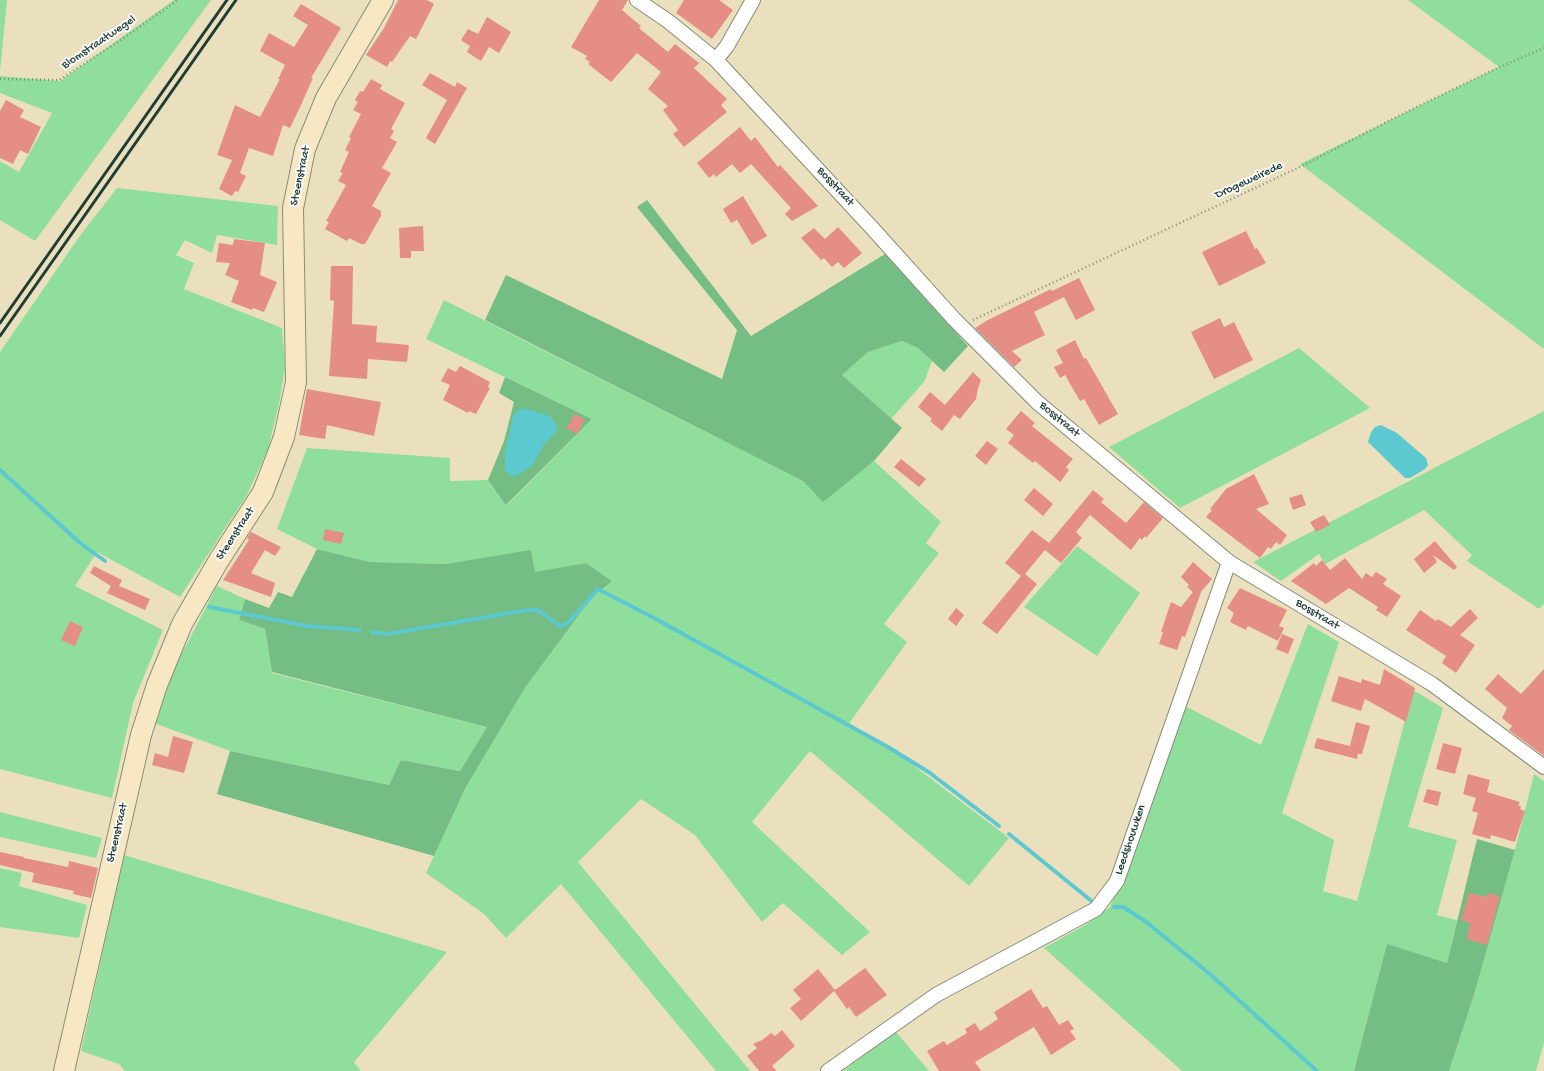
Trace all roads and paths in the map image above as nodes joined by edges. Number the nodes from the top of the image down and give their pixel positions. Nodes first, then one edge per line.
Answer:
1 (178, 0) edge
2 (383, 0) edge
3 (637, 0) edge
4 (752, 0) edge
5 (1544, 48) edge
6 (716, 60) junction
7 (0, 79) edge
8 (960, 325) junction
9 (1229, 562) junction
10 (1544, 767) edge
11 (64, 1071) edge
12 (828, 1071) edge

1 - 7 path, Blomstraatwegel
2 - 11 street, Steenstraat
3 - 6 street, Bosstraat
4 - 6 street
5 - 8 path, Drogeweirede
6 - 8 street, Bosstraat
8 - 9 street, Bosstraat
9 - 10 street, Bosstraat
9 - 12 street, Leedshouwken

